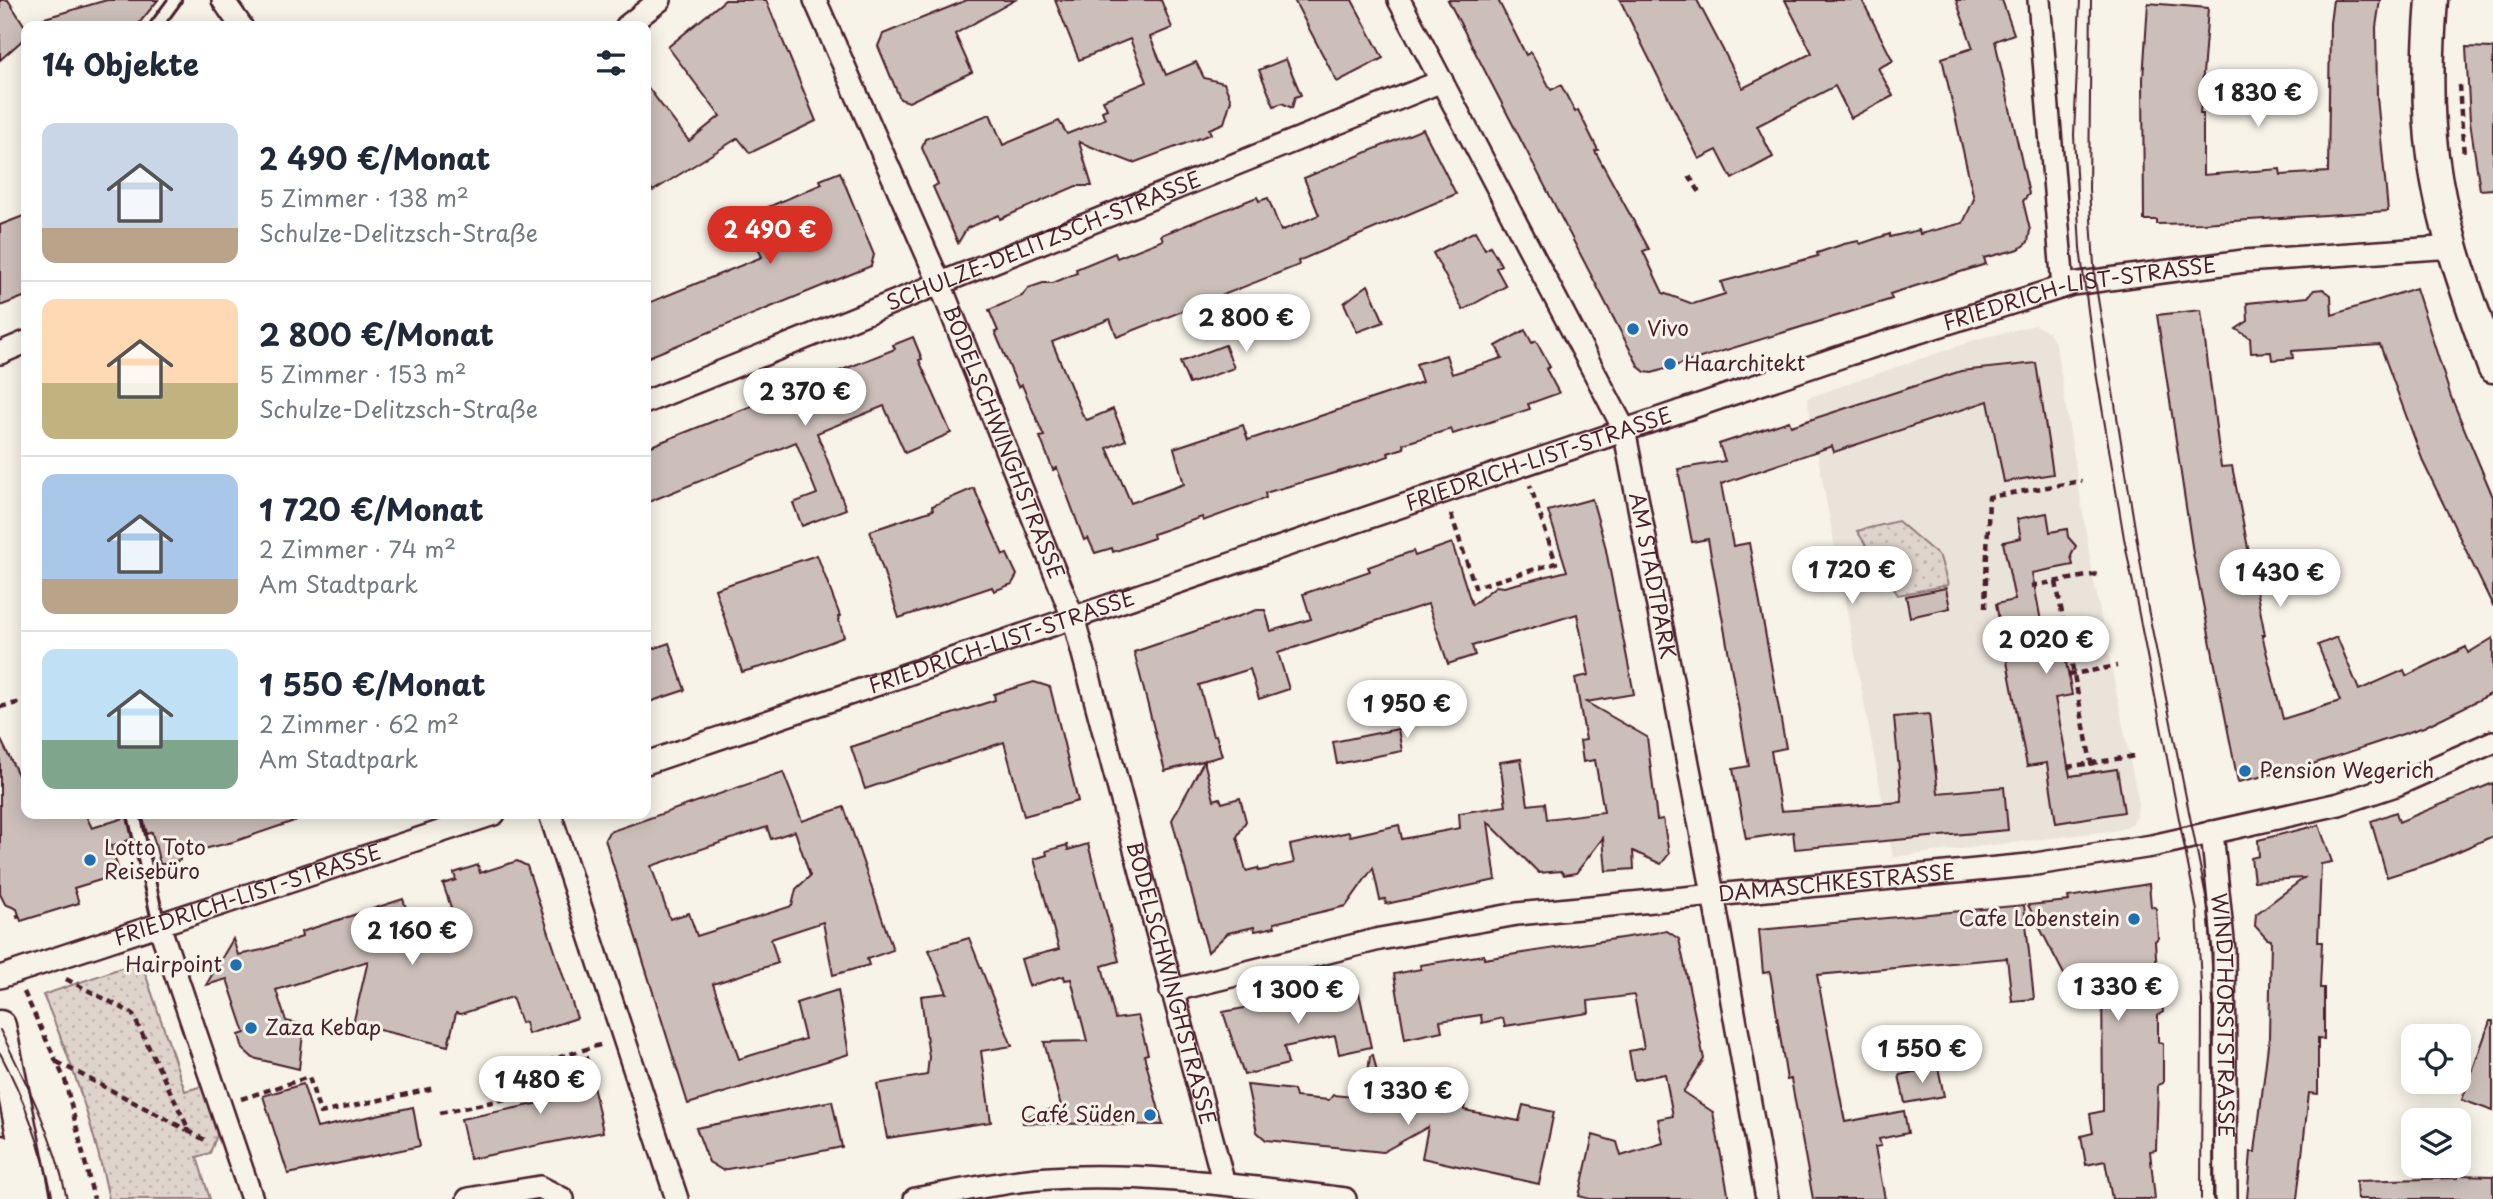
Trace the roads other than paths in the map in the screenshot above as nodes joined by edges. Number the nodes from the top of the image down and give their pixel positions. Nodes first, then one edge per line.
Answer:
1 (175, 0) edge
2 (223, 0) edge
3 (660, 0) edge
4 (815, 0) edge
5 (1399, 0) edge
6 (2039, 0) edge
7 (2432, 0) edge
8 (160, 21) edge
9 (237, 21) edge
10 (633, 21) edge
11 (1442, 81) junction
12 (2454, 247) junction
13 (940, 284) junction
14 (2063, 287) junction
15 (21, 344) edge
16 (0, 353) edge
17 (2493, 367) edge
18 (651, 400) edge
19 (1624, 429) junction
20 (1074, 620) junction
21 (2493, 741) edge
22 (651, 761) edge
23 (135, 819) edge
24 (479, 819) edge
25 (552, 819) edge
26 (2212, 832) junction
27 (1713, 894) junction
28 (159, 925) junction
29 (0, 977) edge
30 (1171, 991) junction
31 (0, 1026) edge
32 (0, 1151) edge
33 (1224, 1184) junction
34 (982, 1193) edge
35 (10, 1199) edge
36 (35, 1199) edge
37 (252, 1199) edge
38 (468, 1199) edge
39 (563, 1199) edge
40 (677, 1199) edge
41 (915, 1199) edge
42 (1345, 1199) edge
43 (1767, 1199) edge
44 (2226, 1199) edge

1 - 8 lane
2 - 9 street
3 - 10 street
4 - 13 street, BODELSCHWINGHSTRASSE
5 - 11 street, AM STADTPARK
6 - 14 street
7 - 12 main road
11 - 13 street, SCHULZE-DELITZSCH-STRASSE
11 - 19 street, AM STADTPARK
12 - 14 street, FRIEDRICH-LIST-STRASSE
12 - 17 main road
13 - 18 street, SCHULZE-DELITZSCH-STRASSE
13 - 20 street, BODELSCHWINGHSTRASSE
14 - 19 street, FRIEDRICH-LIST-STRASSE
15 - 16 street
19 - 20 street, FRIEDRICH-LIST-STRASSE
19 - 27 street, AM STADTPARK
20 - 22 street, FRIEDRICH-LIST-STRASSE
20 - 30 street, BODELSCHWINGHSTRASSE
21 - 26 street, DAMASCHKESTRASSE
23 - 28 lane
24 - 28 street, FRIEDRICH-LIST-STRASSE
25 - 40 street
26 - 27 street, DAMASCHKESTRASSE
26 - 44 street, WINDTHORSTSTRASSE
27 - 30 street, DAMASCHKESTRASSE
27 - 43 street, AM STADTPARK
28 - 29 street, FRIEDRICH-LIST-STRASSE
28 - 37 street
30 - 33 street, BODELSCHWINGHSTRASSE
31 - 36 main road
32 - 35 main road
33 - 34 street
33 - 42 street
34 - 41 street
38 - 39 street

